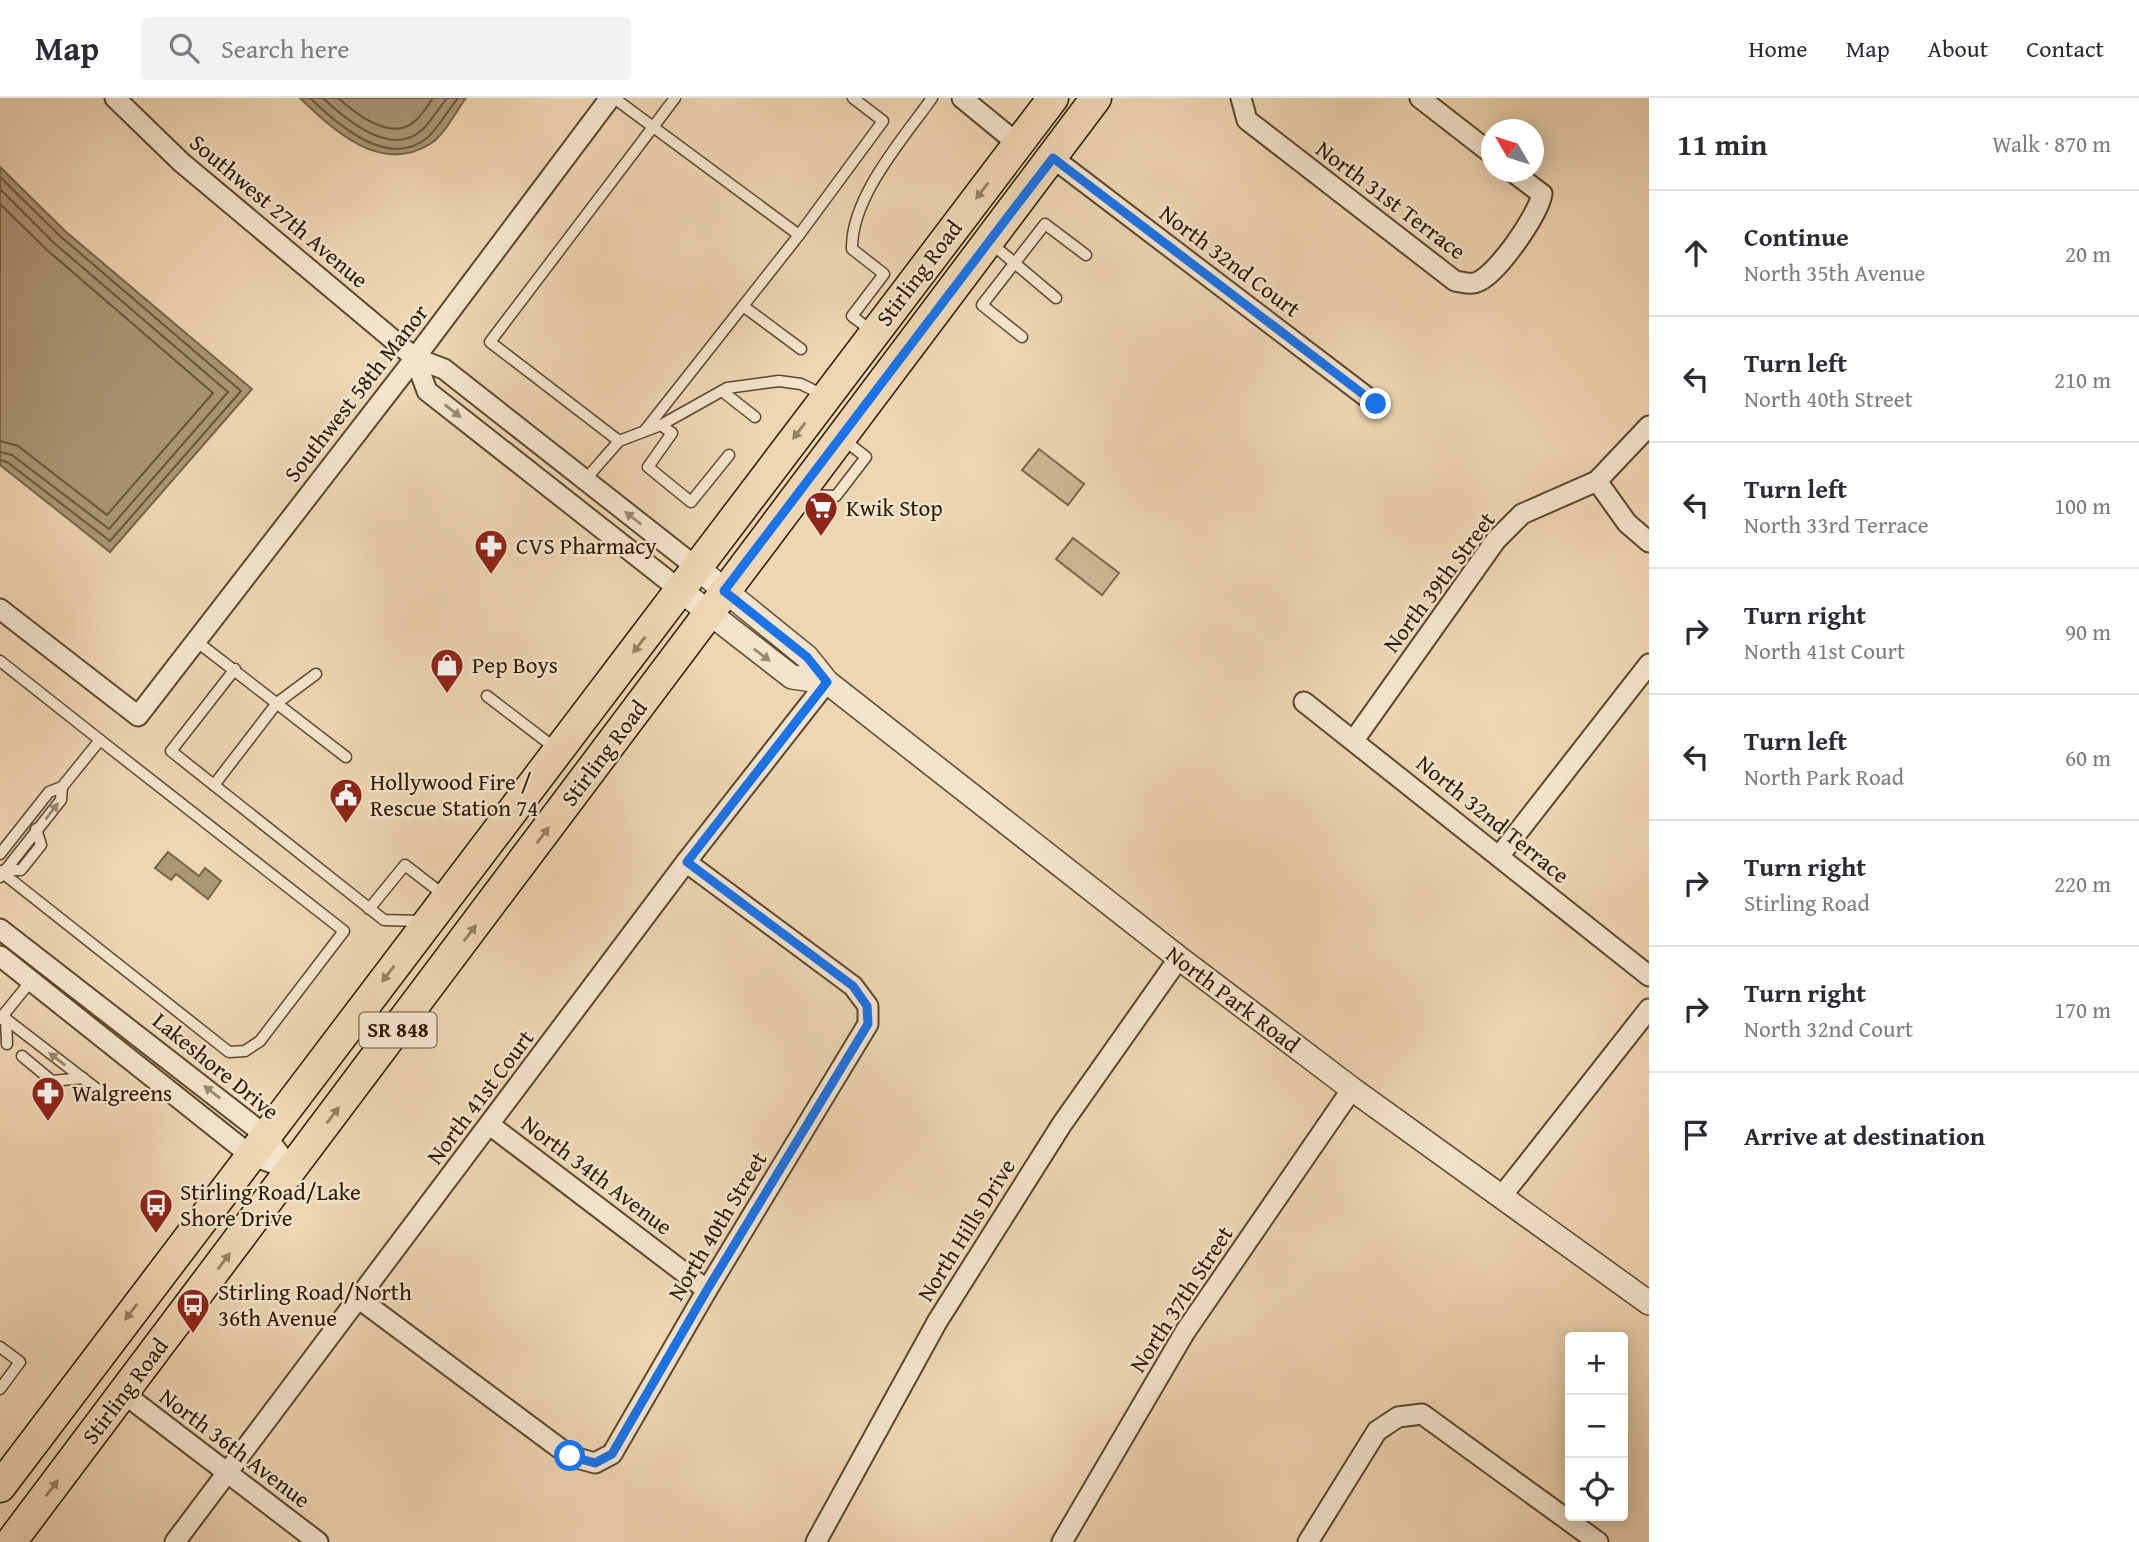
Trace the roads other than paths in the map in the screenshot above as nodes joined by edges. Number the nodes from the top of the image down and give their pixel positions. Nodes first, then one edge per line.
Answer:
1 (115, 98) edge
2 (612, 98) edge
3 (675, 98) edge
4 (853, 98) edge
5 (932, 98) edge
6 (1053, 98) edge
7 (1096, 98) edge
8 (1241, 98) edge
9 (1420, 98) edge
10 (972, 101) edge
11 (654, 127) junction
12 (1018, 144) junction
13 (1481, 145) edge
14 (1053, 158) junction
15 (1526, 182) edge
16 (1013, 210) junction
17 (799, 235) junction
18 (989, 242) junction
19 (1086, 255) dead end
20 (1015, 262) junction
21 (1056, 298) dead end
22 (743, 306) junction
23 (874, 333) junction
24 (1022, 337) dead end
25 (801, 349) dead end
26 (415, 358) junction
27 (722, 391) junction
28 (825, 396) junction
29 (1376, 404) dead end
30 (755, 417) dead end
31 (662, 425) junction
32 (1649, 426) edge
33 (646, 429) junction
34 (841, 437) junction
35 (619, 441) junction
36 (540, 444) junction
37 (499, 448) junction
38 (729, 455) dead end
39 (586, 480) junction
40 (1597, 481) junction
41 (798, 494) junction
42 (1649, 542) edge
43 (688, 579) junction
44 (716, 602) junction
45 (0, 609) edge
46 (196, 641) junction
47 (1649, 664) edge
48 (1, 665) edge
49 (235, 669) junction
50 (316, 674) dead end
51 (827, 682) junction
52 (487, 696) dead end
53 (1304, 702) dead end
54 (277, 703) junction
55 (100, 740) junction
56 (1354, 740) junction
57 (558, 751) junction
58 (346, 757) dead end
59 (214, 785) junction
60 (62, 787) junction
61 (26, 821) junction
62 (37, 830) junction
63 (0, 854) edge
64 (1500, 855) junction
65 (687, 862) junction
66 (2, 873) edge
67 (486, 878) junction
68 (369, 909) junction
69 (438, 909) junction
70 (0, 929) edge
71 (0, 956) edge
72 (1179, 958) junction
73 (45, 962) junction
74 (1649, 976) edge
75 (31, 981) junction
76 (1649, 1009) edge
77 (3, 1018) edge
78 (7, 1044) dead end
79 (22, 1056) dead end
80 (83, 1079) junction
81 (1352, 1089) junction
82 (111, 1100) dead end
83 (490, 1125) junction
84 (257, 1145) junction
85 (292, 1170) junction
86 (1501, 1197) junction
87 (707, 1290) junction
88 (359, 1298) junction
89 (1649, 1303) edge
90 (0, 1347) edge
91 (88, 1370) junction
92 (0, 1389) edge
93 (124, 1394) junction
94 (86, 1443) junction
95 (227, 1473) junction
96 (0, 1487) edge
97 (1066, 1540) edge
98 (11, 1542) edge
99 (175, 1542) edge
100 (318, 1542) edge
101 (816, 1542) edge
102 (1308, 1542) edge
103 (1598, 1542) edge

1 - 26 street, Southwest 27th Avenue
2 - 11 lane
2 - 26 street, Southwest 58th Manor
3 - 11 lane
4 - 17 lane
5 - 23 lane
6 - 12 main road, Stirling Road / SR 848
6 - 14 main road
7 - 14 main road, Stirling Road / SR 848
8 - 15 street, North 31st Terrace
9 - 13 street
10 - 12 street
11 - 17 lane
11 - 35 lane
12 - 16 main road
12 -> 23 main road, Stirling Road / SR 848
14 - 16 main road, Stirling Road / SR 848
14 - 29 street, North 32nd Court
16 - 18 main road, Stirling Road / SR 848
17 - 22 lane
18 - 20 lane
18 - 34 main road, Stirling Road / SR 848
19 - 20 lane
20 - 21 lane
20 - 24 lane
22 - 25 lane
22 - 33 lane
23 - 28 main road, Stirling Road / SR 848
26 - 36 street, Southwest 27th Avenue
26 -> 37 street
26 - 46 street, Southwest 58th Manor
27 - 28 lane
27 - 30 lane
27 - 31 lane
28 -> 43 main road, Stirling Road / SR 848
31 - 33 lane
31 - 38 lane
32 - 40 street, North 39th Street
33 - 35 lane
34 - 41 main road, Stirling Road / SR 848
34 - 41 lane
35 - 39 lane
36 - 37 street
36 - 39 street, Southwest 27th Avenue
37 - 43 street
43 -> 39 street, Southwest 27th Avenue
40 - 42 street
40 - 56 street, North 39th Street
41 - 44 main road, Stirling Road / SR 848
43 - 44 street, North Park Road
43 -> 57 main road, Stirling Road / SR 848
44 - 51 street, North Park Road
67 -> 44 main road, Stirling Road / SR 848
45 - 46 street, Southwest 58th Manor
46 - 49 lane
47 - 64 street
48 - 55 lane
49 - 54 lane
49 - 59 lane
50 - 54 lane
51 - 65 street, North 41st Court
51 - 72 street, North Park Road
52 - 57 lane
53 - 56 street, North 32nd Terrace
54 - 58 lane
54 - 59 lane
55 - 60 lane
55 - 66 lane
56 - 64 street, North 32nd Terrace
57 - 67 main road, Stirling Road / SR 848
59 - 68 lane
60 - 61 lane
62 -> 60 lane
61 - 62 lane
61 - 63 lane
62 - 66 lane
64 - 74 street, North 32nd Terrace
65 - 83 street, North 41st Court
65 - 87 street, North 40th Street
67 - 69 main road, Stirling Road / SR 848
85 -> 67 main road, Stirling Road / SR 848
68 - 69 lane
68 - 69 lane
69 -> 84 main road, Stirling Road / SR 848
70 - 73 street, Lakeshore Drive
71 - 75 street, Lakeshore Drive
72 - 81 street, North Park Road
72 - 101 street, North Hills Drive
73 - 75 street
84 -> 73 street, Lakeshore Drive
75 - 77 lane
75 - 84 street, Lakeshore Drive
76 - 86 street
77 - 78 lane
80 -> 77 lane
79 - 80 lane
80 - 82 lane
81 - 86 street, North Park Road
81 - 97 street, North 37th Street
83 - 87 street, North 34th Avenue
83 - 88 street, North 41st Court
84 - 85 street, Lakeshore Drive
84 -> 91 main road, Stirling Road / SR 848
93 -> 85 main road, Stirling Road / SR 848
86 - 89 street, North Park Road
87 - 88 street, North 40th Street
88 - 95 street, North 41st Court
90 - 92 lane
91 - 94 main road
91 - 96 main road, Stirling Road / SR 848
93 - 94 main road, Stirling Road / SR 848
93 - 95 street, North 36th Avenue
98 -> 94 main road, Stirling Road / SR 848
95 - 99 street, North 41st Court
95 - 100 street, North 36th Avenue
102 - 103 street

